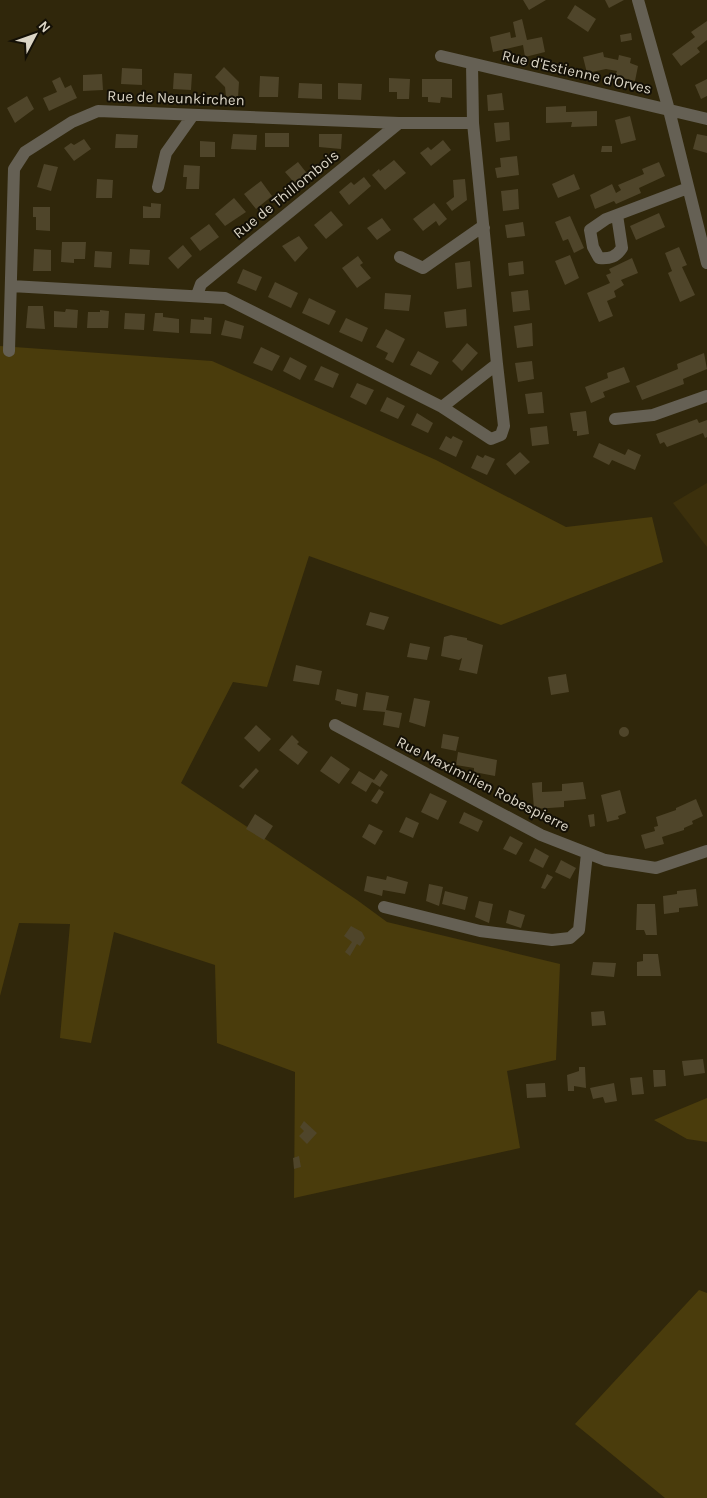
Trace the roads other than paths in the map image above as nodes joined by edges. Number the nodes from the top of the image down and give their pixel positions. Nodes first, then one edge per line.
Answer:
1 (638, 0) edge
2 (441, 56) dead end
3 (472, 64) junction
4 (669, 110) junction
5 (192, 114) junction
6 (707, 119) edge
7 (399, 123) junction
8 (474, 123) junction
9 (158, 187) dead end
10 (688, 188) junction
11 (617, 215) dead end
12 (484, 228) junction
13 (400, 257) dead end
14 (707, 263) edge
15 (11, 286) junction
16 (197, 295) junction
17 (9, 351) dead end
18 (497, 364) junction
19 (707, 396) edge
20 (442, 407) junction
21 (615, 419) dead end
22 (335, 726) dead end
23 (707, 851) edge
24 (587, 853) junction
25 (384, 907) dead end

1 - 4 street
2 - 3 street, Rue d'Estienne d'Orves
3 - 4 street, Rue d'Estienne d'Orves
3 - 8 street
4 - 6 street, Rue d'Estienne d'Orves
4 - 10 street
5 - 7 street, Rue de Neunkirchen
5 - 9 street
5 - 15 street, Rue de Neunkirchen
7 - 8 street, Rue de Neunkirchen
7 - 16 street, Rue de Thillombois
8 - 12 street
10 - 11 street
10 - 14 street
12 - 13 street
12 - 18 street
15 - 16 street
15 - 17 street, Rue de Neunkirchen
16 - 20 street
18 - 20 street
18 - 20 street
19 - 21 street
22 - 24 street, Rue Maximilien Robespierre
23 - 24 street, Rue Maximilien Robespierre
24 - 25 street

